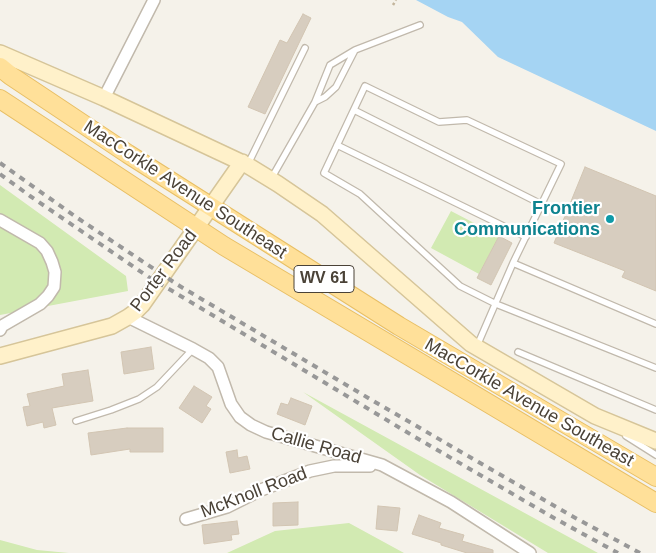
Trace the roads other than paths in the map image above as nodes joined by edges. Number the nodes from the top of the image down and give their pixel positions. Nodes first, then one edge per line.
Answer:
1 (154, 0) edge
2 (420, 24) dead end
3 (306, 48) dead end
4 (355, 50) junction
5 (0, 53) edge
6 (0, 67) edge
7 (104, 98) junction
8 (0, 99) edge
9 (315, 102) junction
10 (354, 110) junction
11 (337, 145) junction
12 (245, 164) junction
13 (271, 180) junction
14 (542, 204) junction
15 (211, 208) junction
16 (0, 220) edge
17 (197, 228) junction
18 (526, 237) junction
19 (513, 263) junction
20 (496, 304) junction
21 (128, 317) junction
22 (656, 324) edge
23 (0, 330) edge
24 (477, 347) junction
25 (193, 349) junction
26 (518, 352) dead end
27 (0, 356) edge
28 (656, 368) edge
29 (656, 410) edge
30 (595, 416) junction
31 (76, 421) dead end
32 (656, 441) edge
33 (656, 455) edge
34 (382, 465) junction
35 (656, 477) edge
36 (656, 504) edge
37 (186, 519) dead end
38 (530, 553) edge

1 - 7 street
2 - 4 lane
3 - 12 lane
4 - 9 lane
4 - 9 lane
5 - 7 street
6 - 15 main road, MacCorkle Avenue Southeast / WV 61
7 - 12 street
8 - 17 main road, MacCorkle Avenue Southeast / WV 61
9 - 13 lane
10 - 11 lane
10 - 14 lane
10 - 14 lane
11 - 18 lane
11 - 20 lane
12 - 13 street
12 - 15 street, Porter Road
13 - 24 street
14 - 18 lane
15 - 17 street, Porter Road
15 - 35 main road, MacCorkle Avenue Southeast / WV 61
16 - 23 street
17 - 21 street, Porter Road
17 - 36 main road, MacCorkle Avenue Southeast / WV 61
18 - 19 lane
19 - 20 lane
19 - 22 lane
20 - 24 lane
20 - 28 lane
21 - 25 street, Callie Road
21 - 27 street, Porter Road
24 - 30 street
25 - 31 lane
25 - 34 street, Callie Road
26 - 29 lane
30 - 32 street
30 - 33 lane
34 - 37 street, McKnoll Road
34 - 38 street, Callie Road

